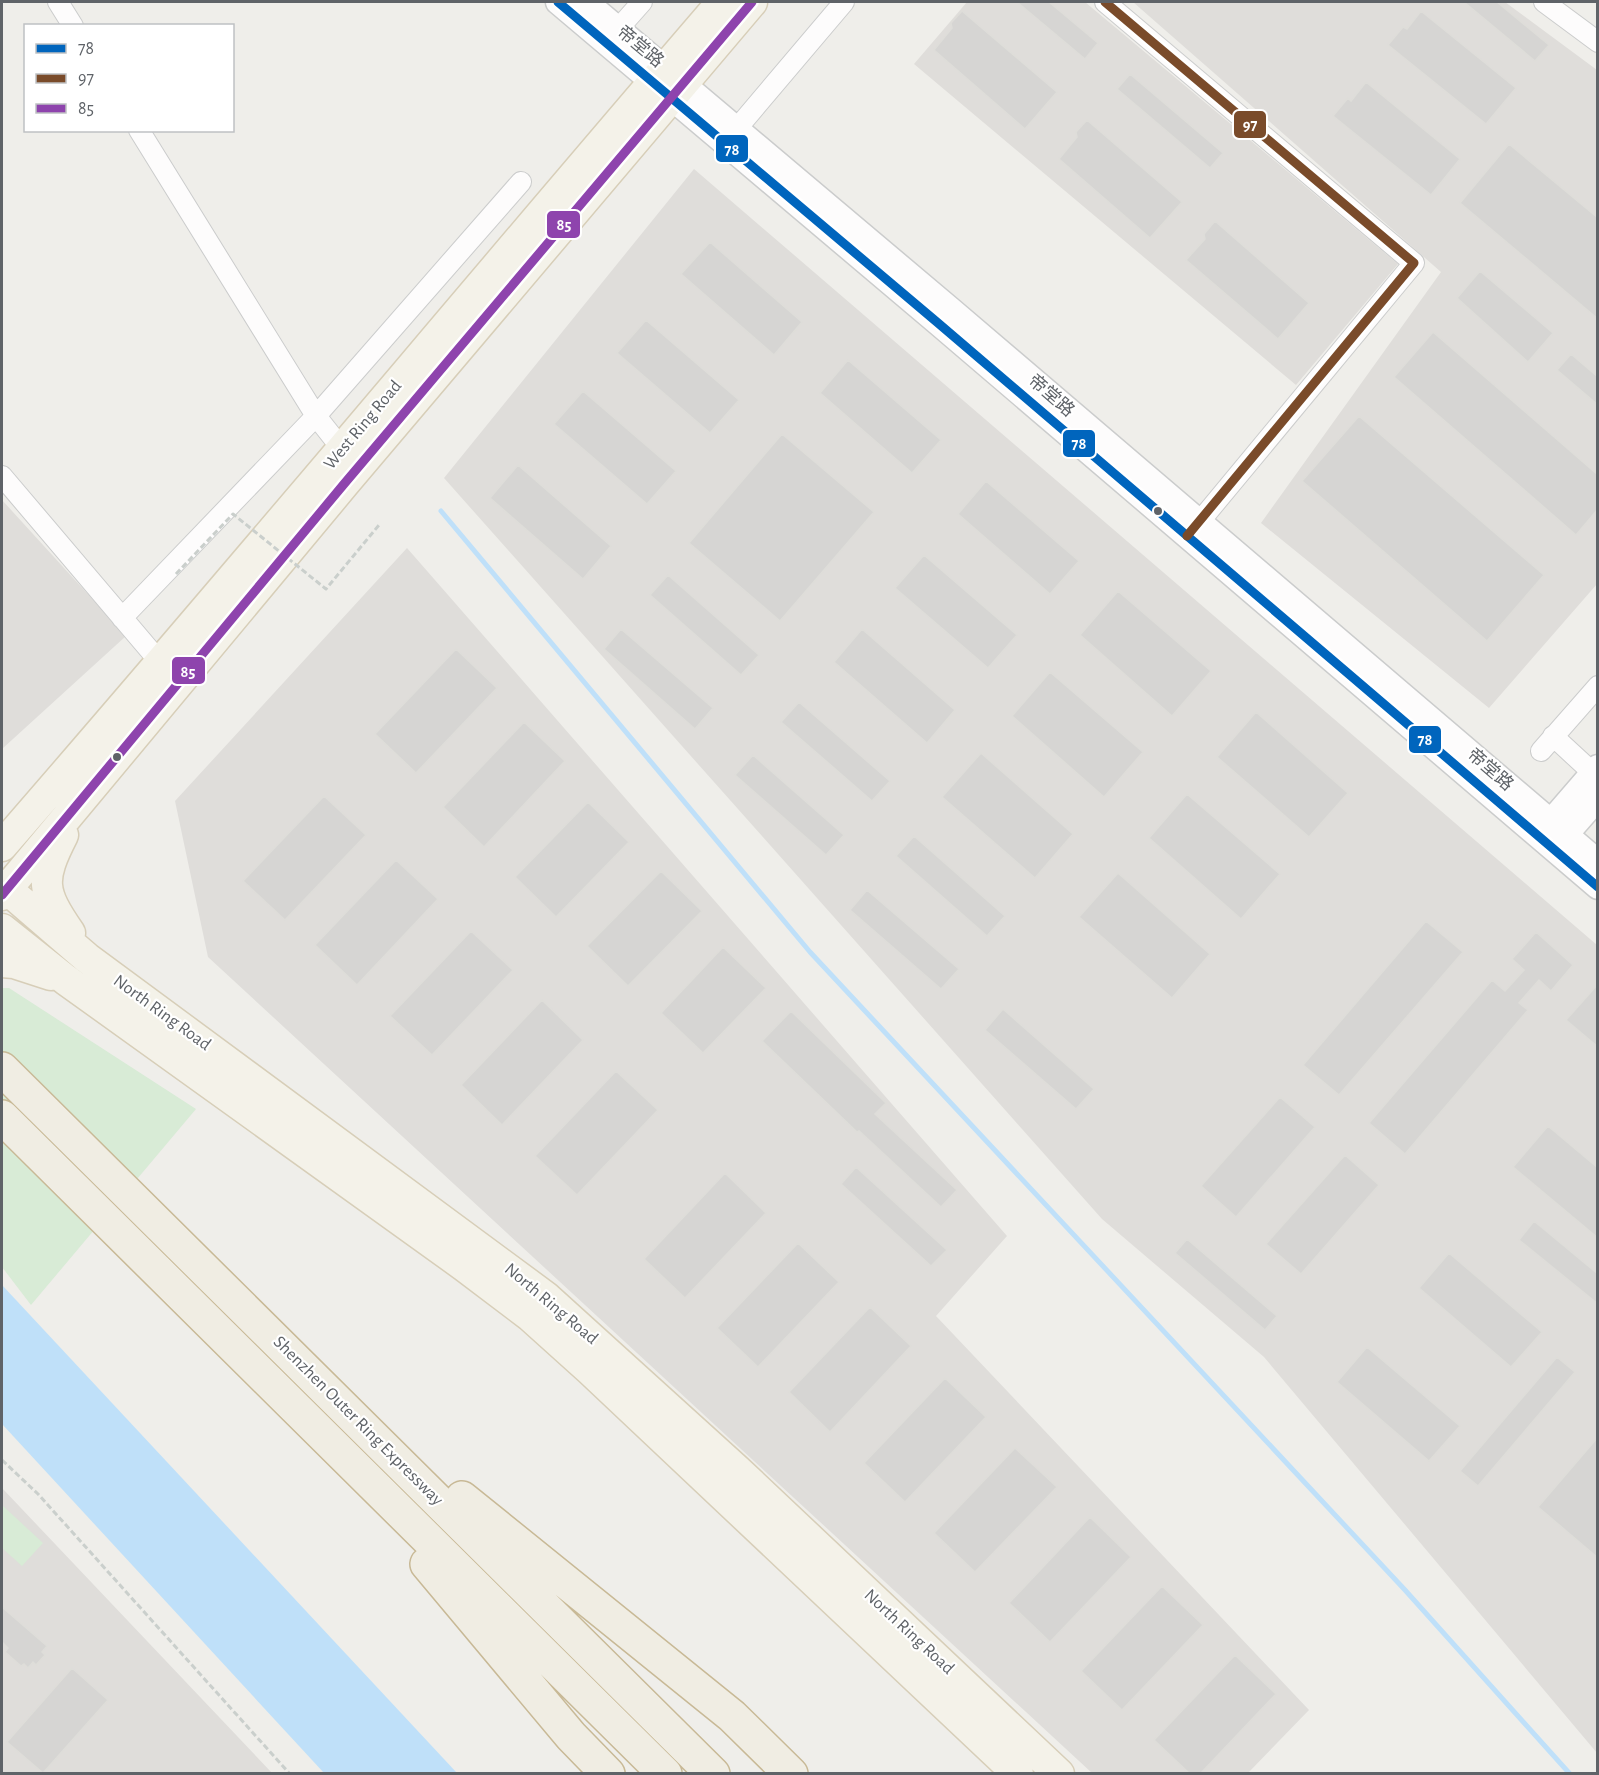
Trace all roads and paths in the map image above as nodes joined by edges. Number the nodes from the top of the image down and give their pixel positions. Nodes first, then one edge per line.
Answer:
1 (58, 2) edge
2 (558, 2) edge
3 (586, 2) edge
4 (642, 2) edge
5 (722, 2) edge
6 (752, 2) edge
7 (844, 2) edge
8 (1105, 2) edge
9 (1544, 2) edge
10 (72, 24) edge
11 (618, 29) junction
12 (1598, 42) edge
13 (668, 83) junction
14 (140, 132) edge
15 (731, 135) junction
16 (521, 182) dead end
17 (316, 416) junction
18 (342, 449) junction
19 (2, 476) edge
20 (380, 525) dead end
21 (1193, 529) junction
22 (176, 574) dead end
23 (122, 618) junction
24 (159, 661) junction
25 (1598, 686) edge
26 (75, 760) junction
27 (1595, 770) edge
28 (1598, 798) edge
29 (79, 801) junction
30 (2, 811) edge
31 (1552, 835) junction
32 (2, 846) edge
33 (1598, 862) edge
34 (1598, 887) edge
35 (3, 889) edge
36 (2, 929) edge
37 (87, 958) junction
38 (2, 962) edge
39 (66, 980) junction
40 (2, 1069) edge
41 (2, 1117) edge
42 (320, 1384) junction
43 (296, 1408) junction
44 (2, 1460) edge
45 (290, 1773) edge
46 (608, 1773) edge
47 (665, 1773) edge
48 (714, 1773) edge
49 (790, 1773) edge
50 (1018, 1773) edge
51 (1059, 1773) edge

1 - 10 street
2 - 13 street, 帝堂路
3 - 11 street, 帝堂路
4 - 11 street
5 - 13 main road, West Ring Road
6 - 13 main road
7 - 15 street
8 - 21 street
9 - 12 street
11 - 13 street, 帝堂路
13 - 15 street, 帝堂路
13 - 18 main road, West Ring Road
13 - 29 main road
14 - 17 street
15 - 21 street, 帝堂路
16 - 17 street
17 - 18 street
17 - 23 street
18 - 24 main road, West Ring Road
19 - 23 street
20 - 22 path, bridge
21 - 31 street, 帝堂路
23 - 24 street
24 - 26 main road, West Ring Road
25 - 27 street
26 - 30 main road
26 - 32 main road, West Ring Road
27 - 31 street
28 - 31 street
29 - 35 main road
29 - 37 main road
31 - 33 street, 帝堂路
31 - 34 street, 帝堂路
35 - 37 main road, North Ring Road
36 - 39 main road, North Ring Road
37 - 51 main road, North Ring Road
38 - 39 main road
39 - 50 main road, North Ring Road
40 - 42 highway, Shenzhen Outer Ring Expressway
41 - 43 highway, Shenzhen Outer Ring Expressway
42 - 48 highway, Shenzhen Outer Ring Expressway
42 - 49 highway
43 - 46 highway
43 - 47 highway, Shenzhen Outer Ring Expressway
44 - 45 path

